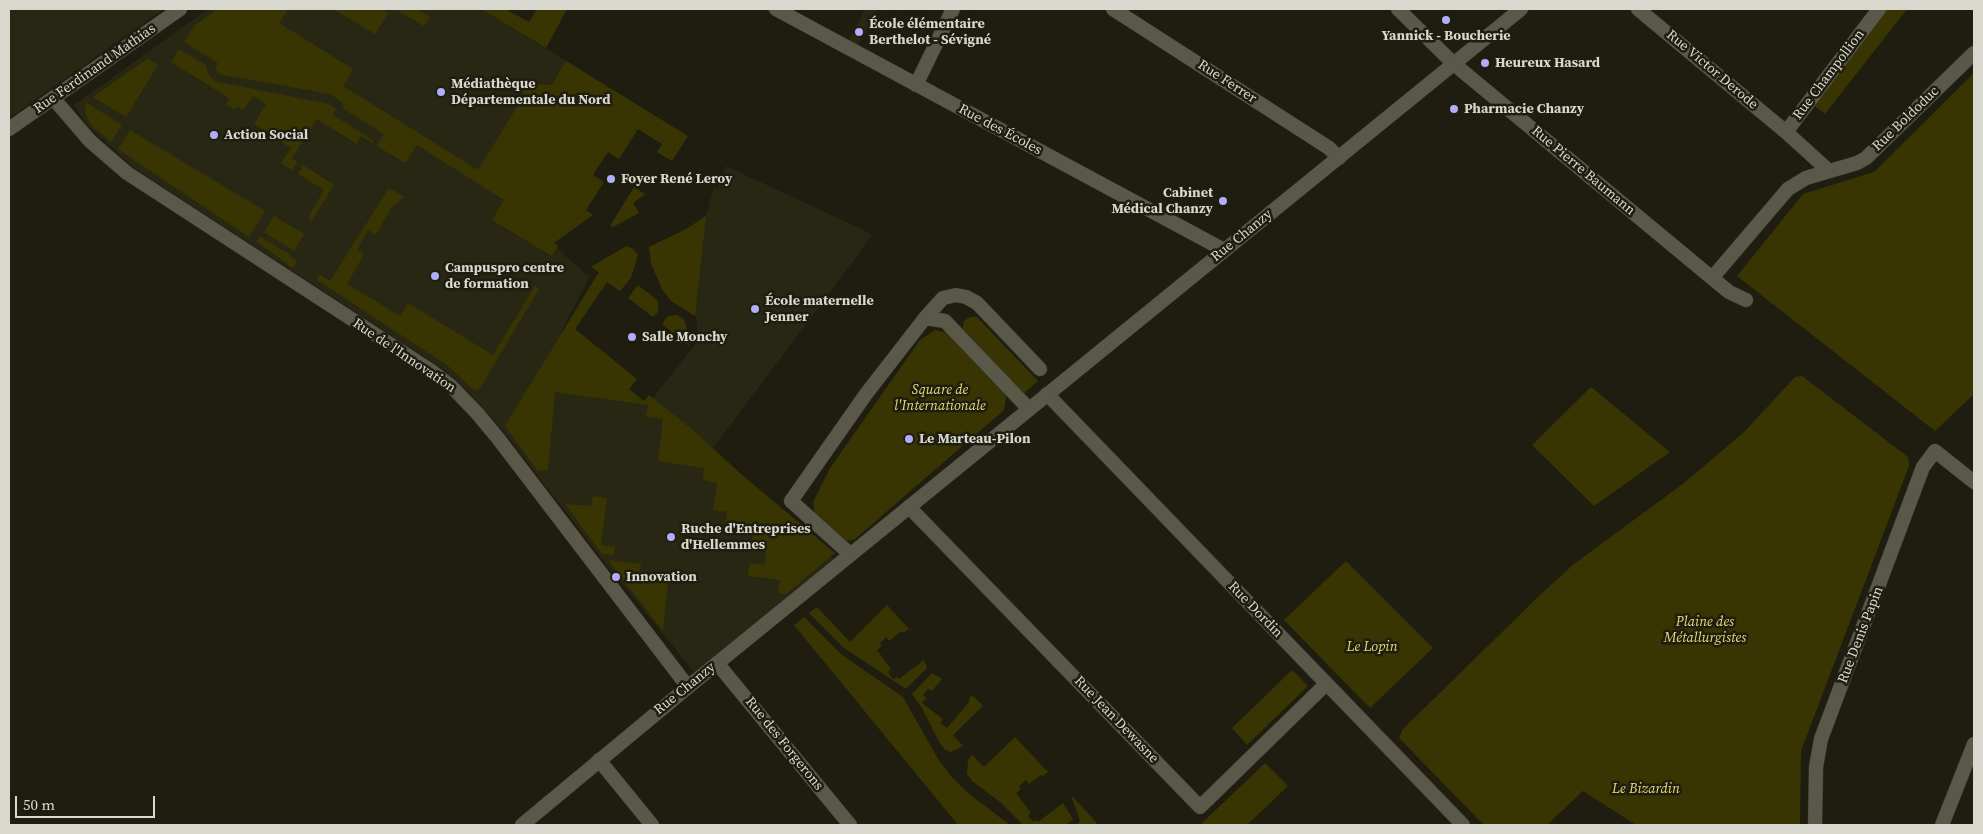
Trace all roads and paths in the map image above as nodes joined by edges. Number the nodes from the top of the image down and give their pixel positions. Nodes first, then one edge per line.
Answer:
1 (180, 9) edge
2 (776, 9) edge
3 (953, 9) edge
4 (1113, 9) edge
5 (1398, 9) edge
6 (1521, 9) edge
7 (1638, 9) edge
8 (1879, 9) edge
9 (1974, 53) edge
10 (1454, 64) junction
11 (916, 85) junction
12 (53, 98) junction
13 (9, 129) edge
14 (1786, 132) junction
15 (1339, 158) junction
16 (1829, 170) junction
17 (1224, 250) junction
18 (1712, 278) junction
19 (1746, 300) dead end
20 (925, 318) junction
21 (1040, 369) dead end
22 (1047, 394) junction
23 (1029, 409) junction
24 (1974, 482) edge
25 (909, 507) junction
26 (850, 554) junction
27 (717, 663) junction
28 (1326, 684) junction
29 (688, 687) junction
30 (1974, 744) edge
31 (599, 760) junction
32 (522, 825) edge
33 (652, 825) edge
34 (850, 825) edge
35 (1463, 825) edge
36 (1814, 825) edge
37 (1942, 825) edge

1 - 12 street, Rue Ferdinand Mathias
2 - 11 street, Rue des Écoles
3 - 11 street
4 - 15 street, Rue Ferrer
5 - 10 street, Rue Pierre Baumann
6 - 10 street, Rue Chanzy
7 - 14 street, Rue Victor Derode
8 - 14 street, Rue Champollion
9 - 16 street, Rue Boldoduc
10 - 15 street, Rue Chanzy
10 - 18 street, Rue Pierre Baumann
11 - 17 street, Rue des Écoles
12 - 13 street, Rue Ferdinand Mathias
12 - 29 street, Rue de l'Innovation
14 - 16 street, Rue Champollion
15 - 17 street, Rue Chanzy
16 - 18 street
17 - 22 street, Rue Chanzy
18 - 19 street, Rue Pierre Baumann
20 - 21 street
20 - 23 street
20 - 26 street
22 - 23 street, Rue Chanzy
22 - 28 street, Rue Dordin
23 - 25 street, Rue Chanzy
24 - 36 street, Rue Denis Papin
25 - 26 street, Rue Chanzy
25 - 28 street, Rue Jean Dewasne
26 - 27 street, Rue Chanzy
27 - 29 street, Rue Chanzy
27 - 34 street, Rue des Forgerons
28 - 35 street, Rue Dordin
29 - 31 street, Rue Chanzy
30 - 37 street
31 - 32 street, Rue Chanzy
31 - 33 street

